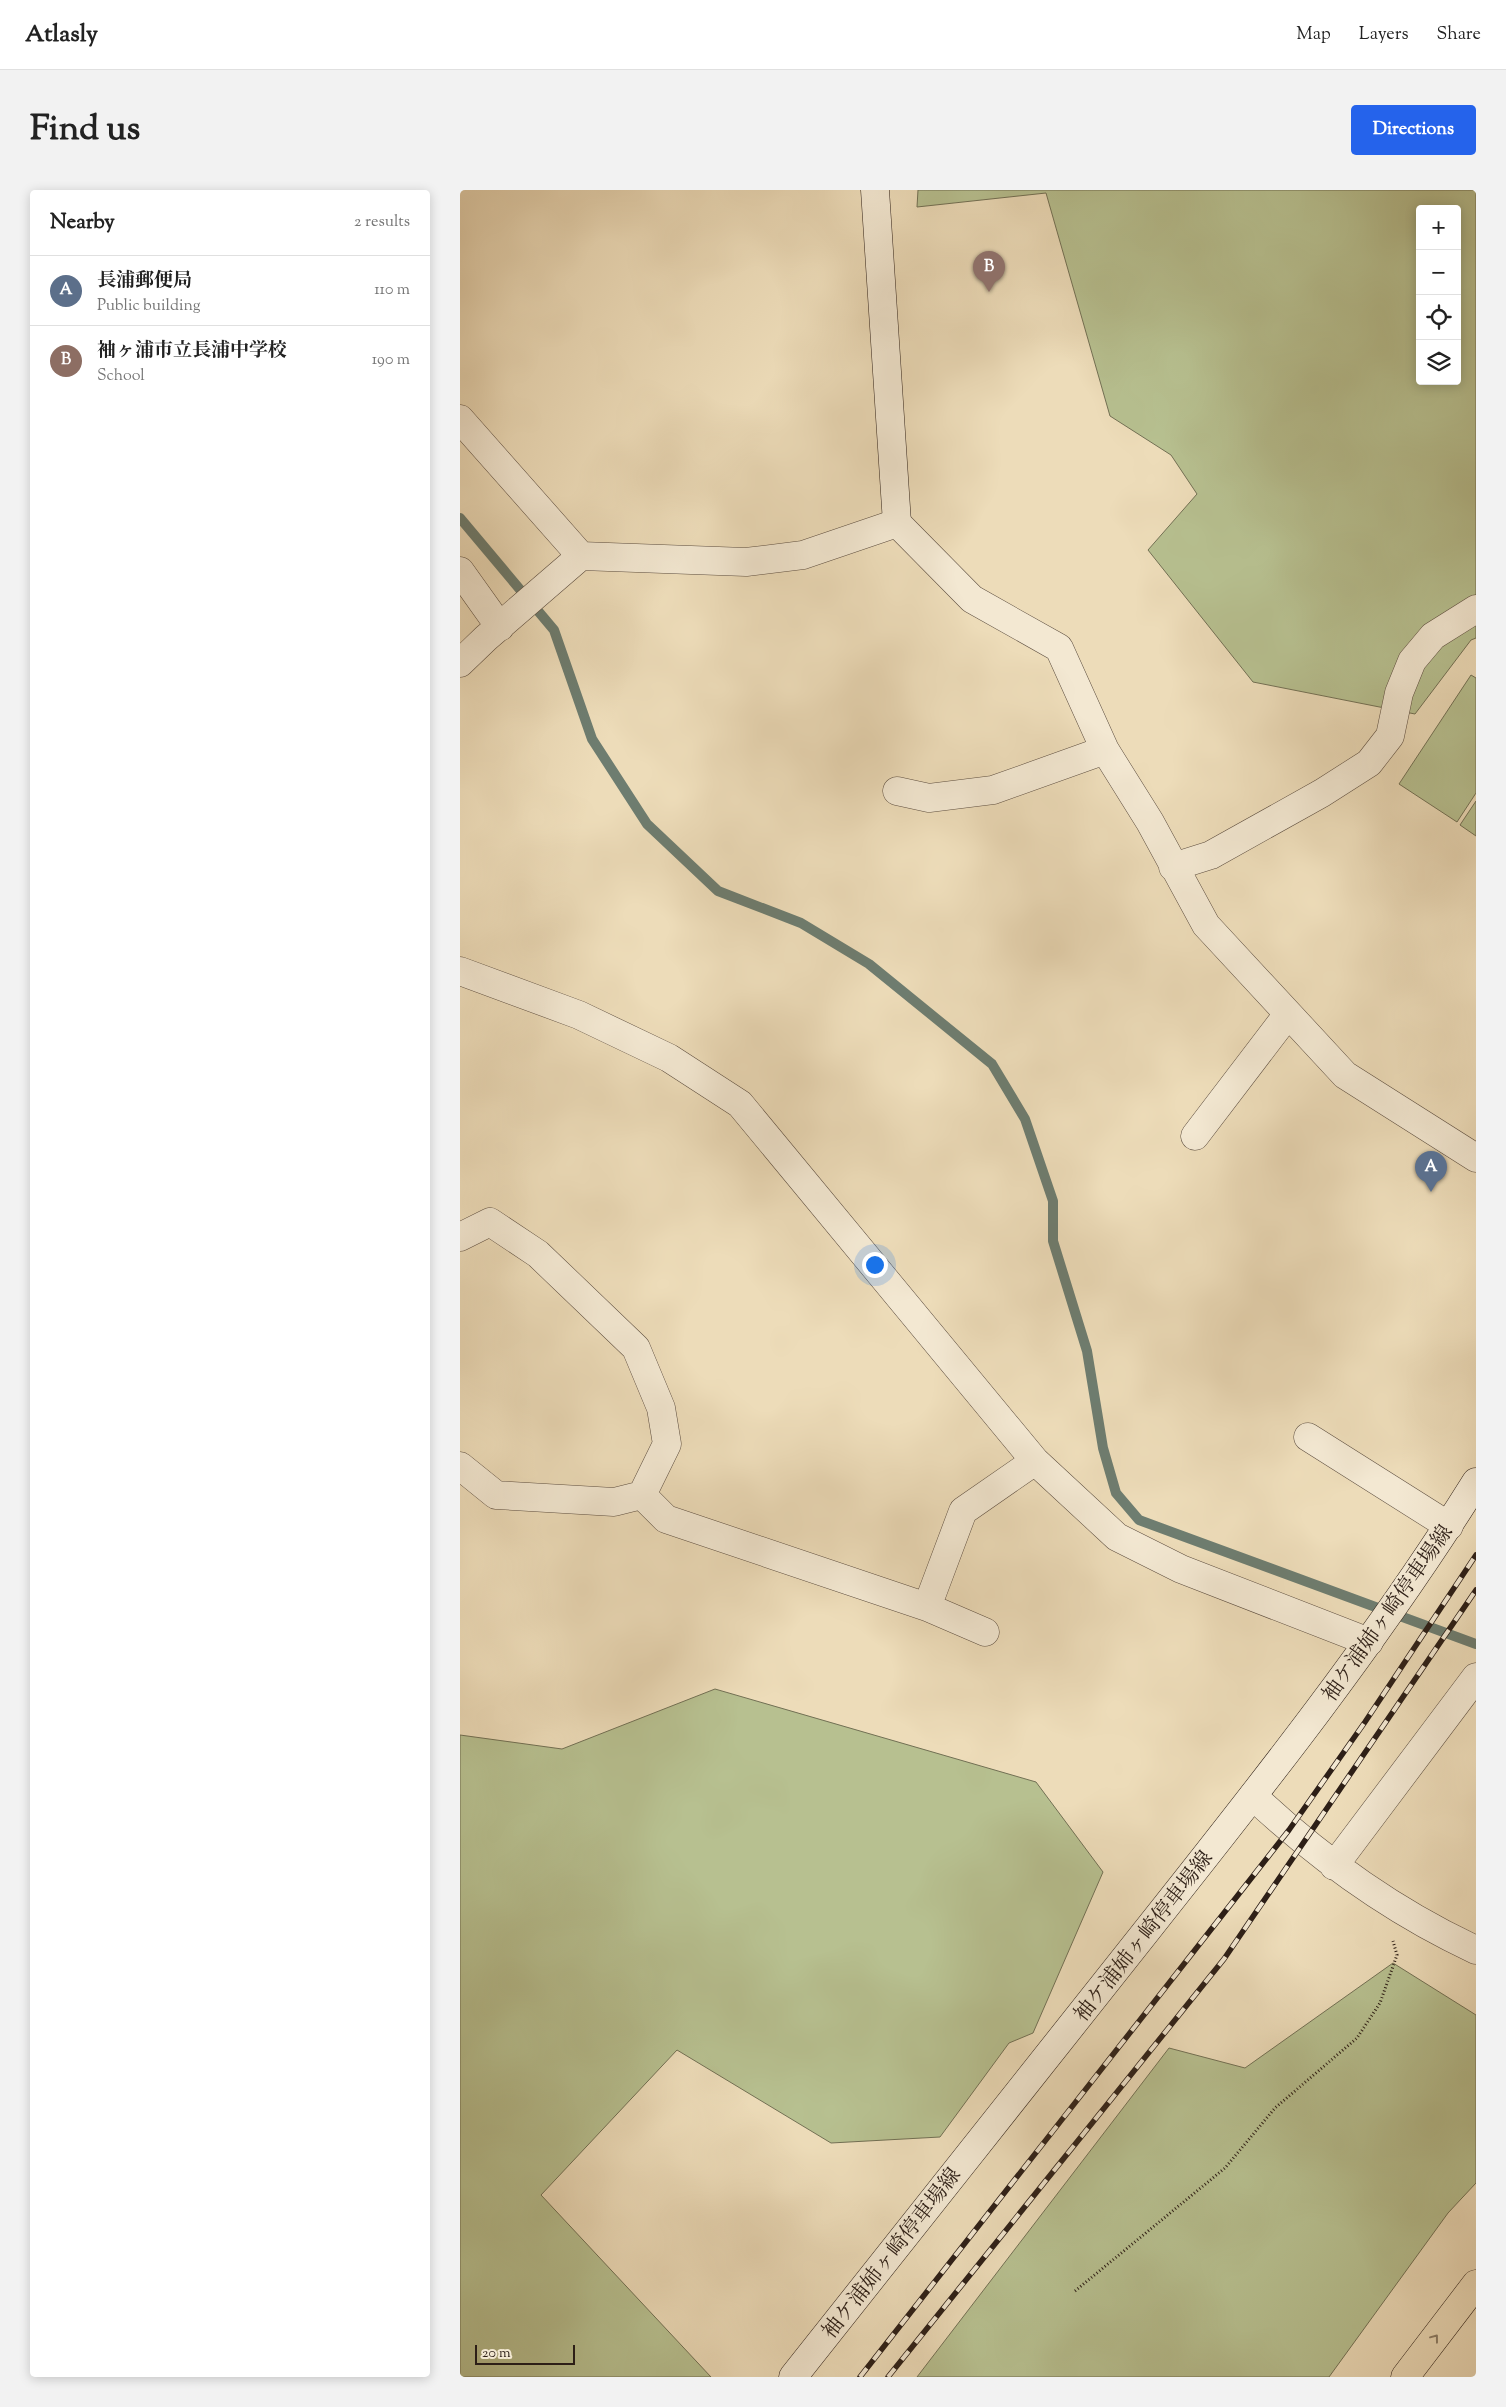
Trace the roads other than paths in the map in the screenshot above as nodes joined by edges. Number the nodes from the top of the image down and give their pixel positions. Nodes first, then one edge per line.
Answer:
1 (875, 190) edge
2 (460, 419) edge
3 (897, 523) junction
4 (581, 556) junction
5 (460, 571) edge
6 (1476, 609) edge
7 (500, 626) junction
8 (460, 664) edge
9 (1105, 750) junction
10 (896, 791) dead end
11 (1173, 867) junction
12 (460, 971) edge
13 (1288, 1014) junction
14 (1195, 1136) dead end
15 (1476, 1158) edge
16 (460, 1237) edge
17 (1308, 1437) dead end
18 (1035, 1461) junction
19 (460, 1466) edge
20 (1476, 1482) edge
21 (642, 1495) junction
22 (1448, 1526) junction
23 (927, 1607) junction
24 (985, 1632) dead end
25 (1369, 1642) junction
26 (1476, 1677) edge
27 (1253, 1796) junction
28 (1334, 1866) junction
29 (1476, 1950) edge
30 (1476, 2284) edge
31 (793, 2377) edge
32 (1405, 2377) edge

1 - 3 street
2 - 4 street
3 - 4 street
3 - 9 street
4 - 7 street
5 - 7 street
6 - 11 street
7 - 8 street
9 - 10 street
9 - 11 street
11 - 13 street
12 - 18 street
13 - 14 street
13 - 15 street
16 - 21 street
17 - 22 street
18 - 23 street
18 - 25 street
19 - 21 street
20 - 22 street, 袖ケ浦姉ヶ崎停車場線
21 - 23 street
22 - 25 street, 袖ケ浦姉ヶ崎停車場線
23 - 24 street
25 - 27 street, 袖ケ浦姉ヶ崎停車場線
26 - 28 street
27 - 28 street
27 - 31 street, 袖ケ浦姉ヶ崎停車場線
28 - 29 street
32 -> 30 highway

